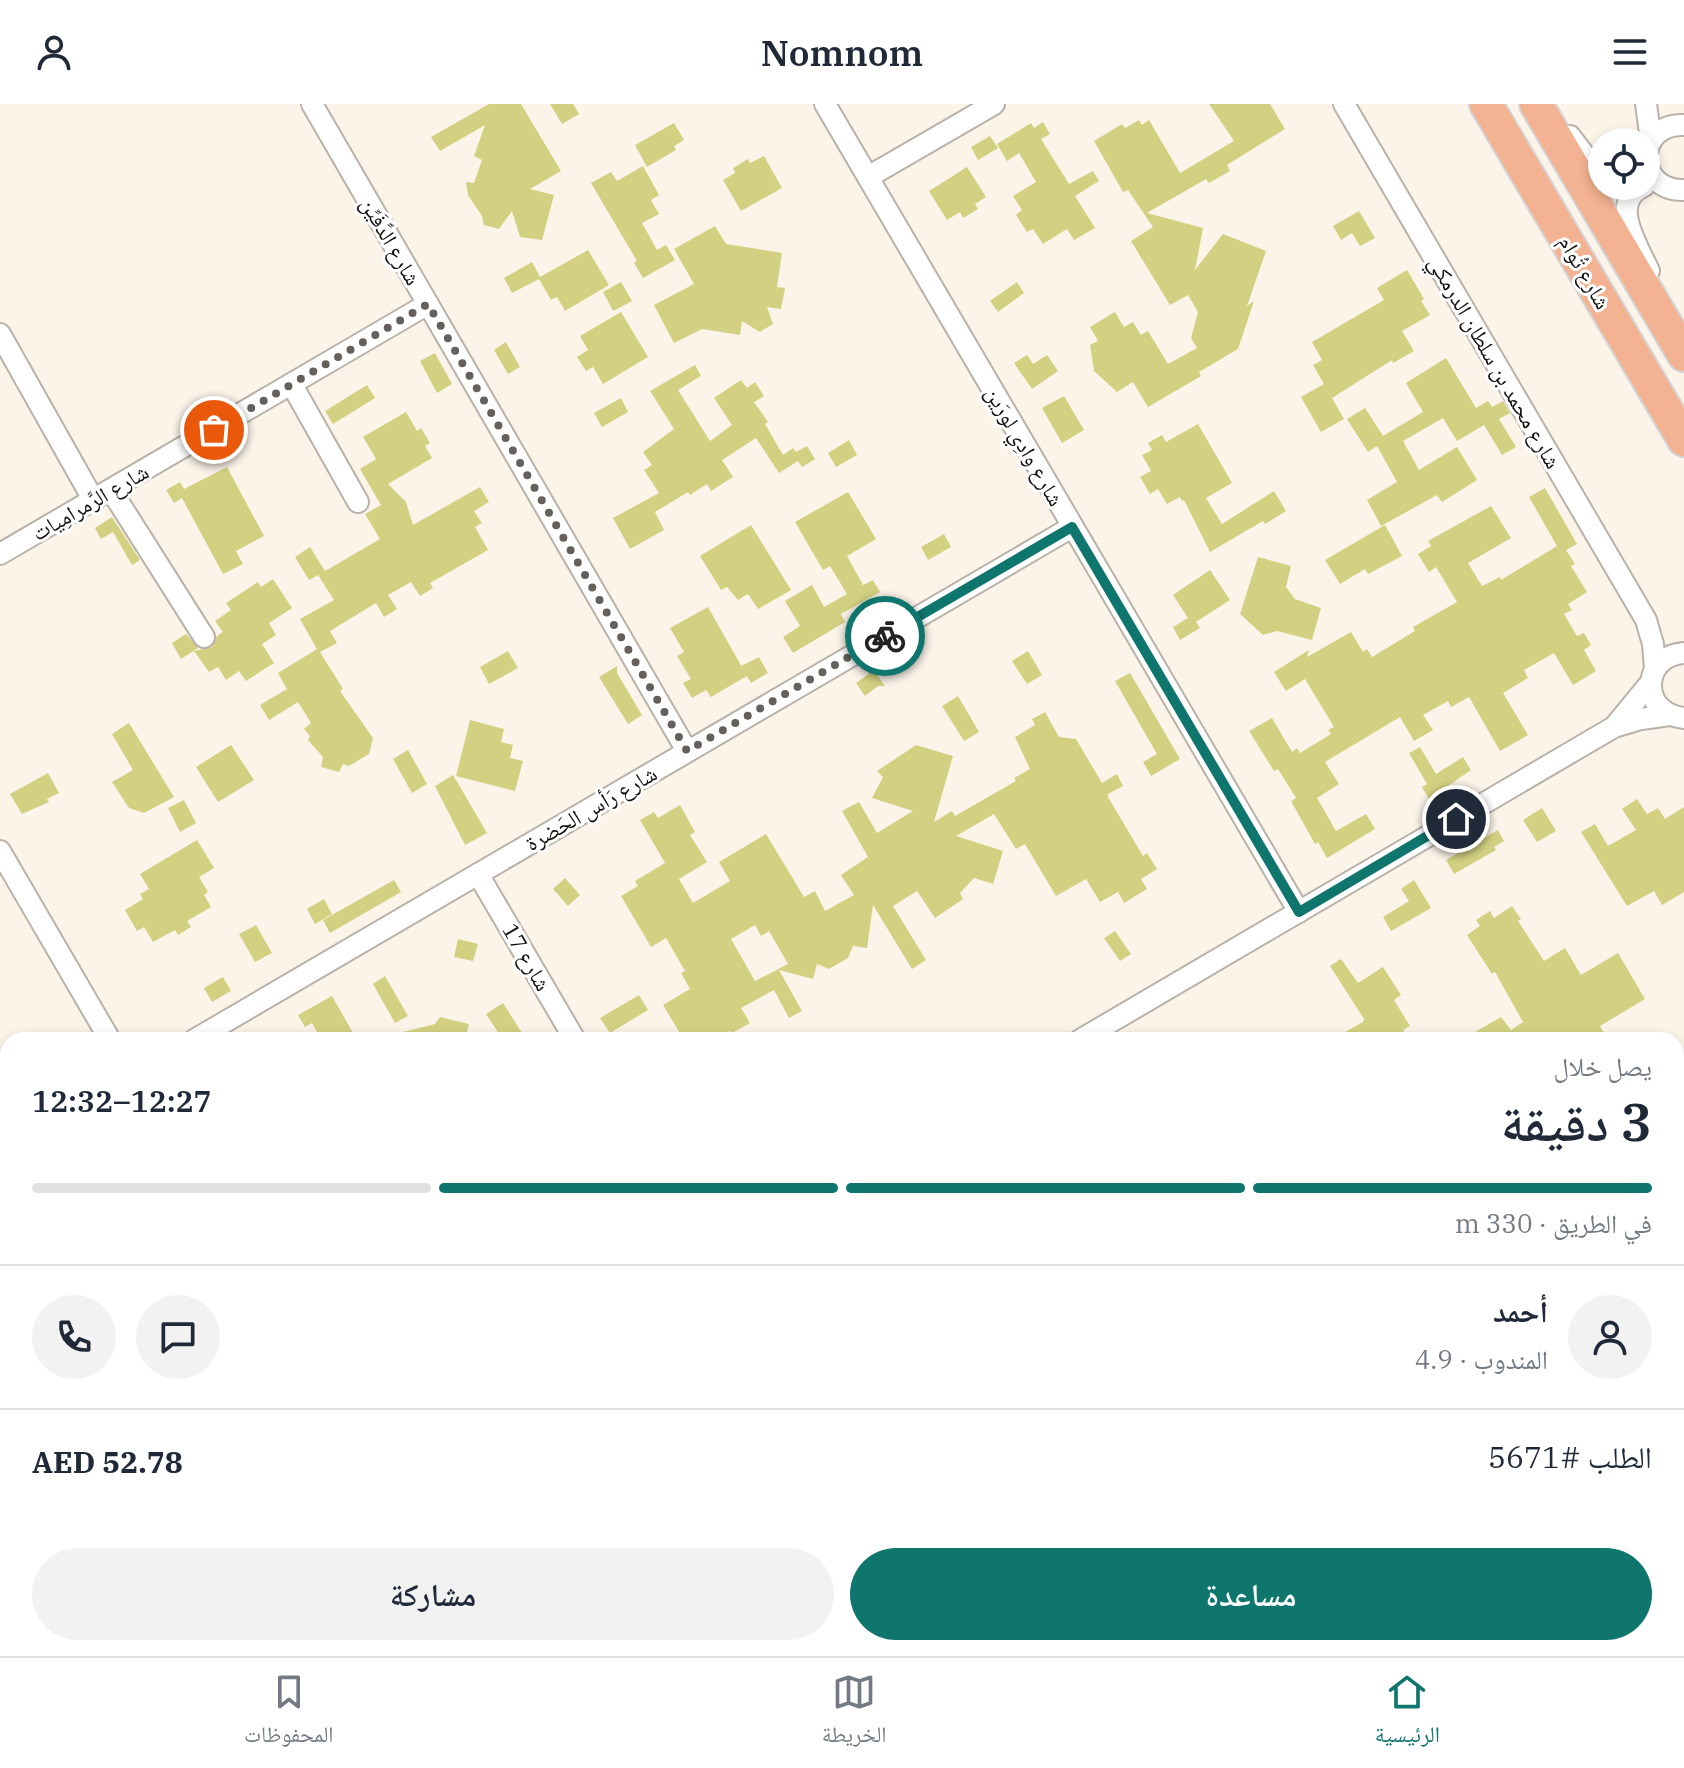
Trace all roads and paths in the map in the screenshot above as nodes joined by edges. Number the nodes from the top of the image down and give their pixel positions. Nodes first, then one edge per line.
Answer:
1 (312, 104) edge
2 (825, 104) edge
3 (1344, 104) edge
4 (1486, 104) edge
5 (1539, 104) edge
6 (1646, 104) edge
7 (1654, 104) edge
8 (981, 107) edge
9 (1684, 125) edge
10 (1649, 128) edge
11 (1660, 133) edge
12 (1588, 162) edge
13 (868, 177) junction
14 (1665, 188) edge
15 (428, 304) junction
16 (1664, 321) junction
17 (0, 334) edge
18 (1684, 355) edge
19 (292, 385) junction
20 (1684, 440) edge
21 (102, 496) junction
22 (358, 502) dead end
23 (1072, 527) junction
24 (0, 554) edge
25 (1646, 620) junction
26 (204, 637) dead end
27 (1684, 651) edge
28 (1653, 675) junction
29 (1678, 718) edge
30 (1614, 727) junction
31 (687, 751) junction
32 (0, 851) edge
33 (478, 874) junction
34 (1299, 912) junction
35 (105, 1032) edge
36 (208, 1032) edge
37 (570, 1032) edge
38 (1094, 1032) edge

1 - 15 street, شارع الدِّفَيِّن
2 - 13 street, شارع وادِي لورَين
3 - 25 street, شارع محمد بن سلطان الدرمكي
4 - 20 main road, شارع تُوام
5 - 12 street
5 - 16 main road, شارع تُوام
6 - 10 street
7 - 9 street
8 - 13 street
9 - 11 street
13 - 23 street, شارع وادِي لورَين
14 - 16 street
15 - 19 street, شارع الرَّمرامِيات
15 - 31 street, شارع الدِّفَيِّن
16 - 18 main road, شارع تُوام
17 - 21 street
19 - 21 street, شارع الرَّمرامِيات
19 - 22 street
21 - 24 street, شارع الرَّمرامِيات
21 - 26 street
23 - 31 street, شارع رَأس الحَضرة
23 - 34 street, شارع وادِي لورَين
25 - 27 street, شارع محمد بن سلطان الدرمكي
25 - 28 street, شارع محمد بن سلطان الدرمكي
27 - 28 street
28 - 29 street
28 - 30 street
29 - 30 street
30 - 34 street
31 - 33 street, شارع رَأس الحَضرة
32 - 35 street
33 - 36 street, شارع رَأس الحَضرة
33 - 37 street, شارع 17
34 - 38 street

